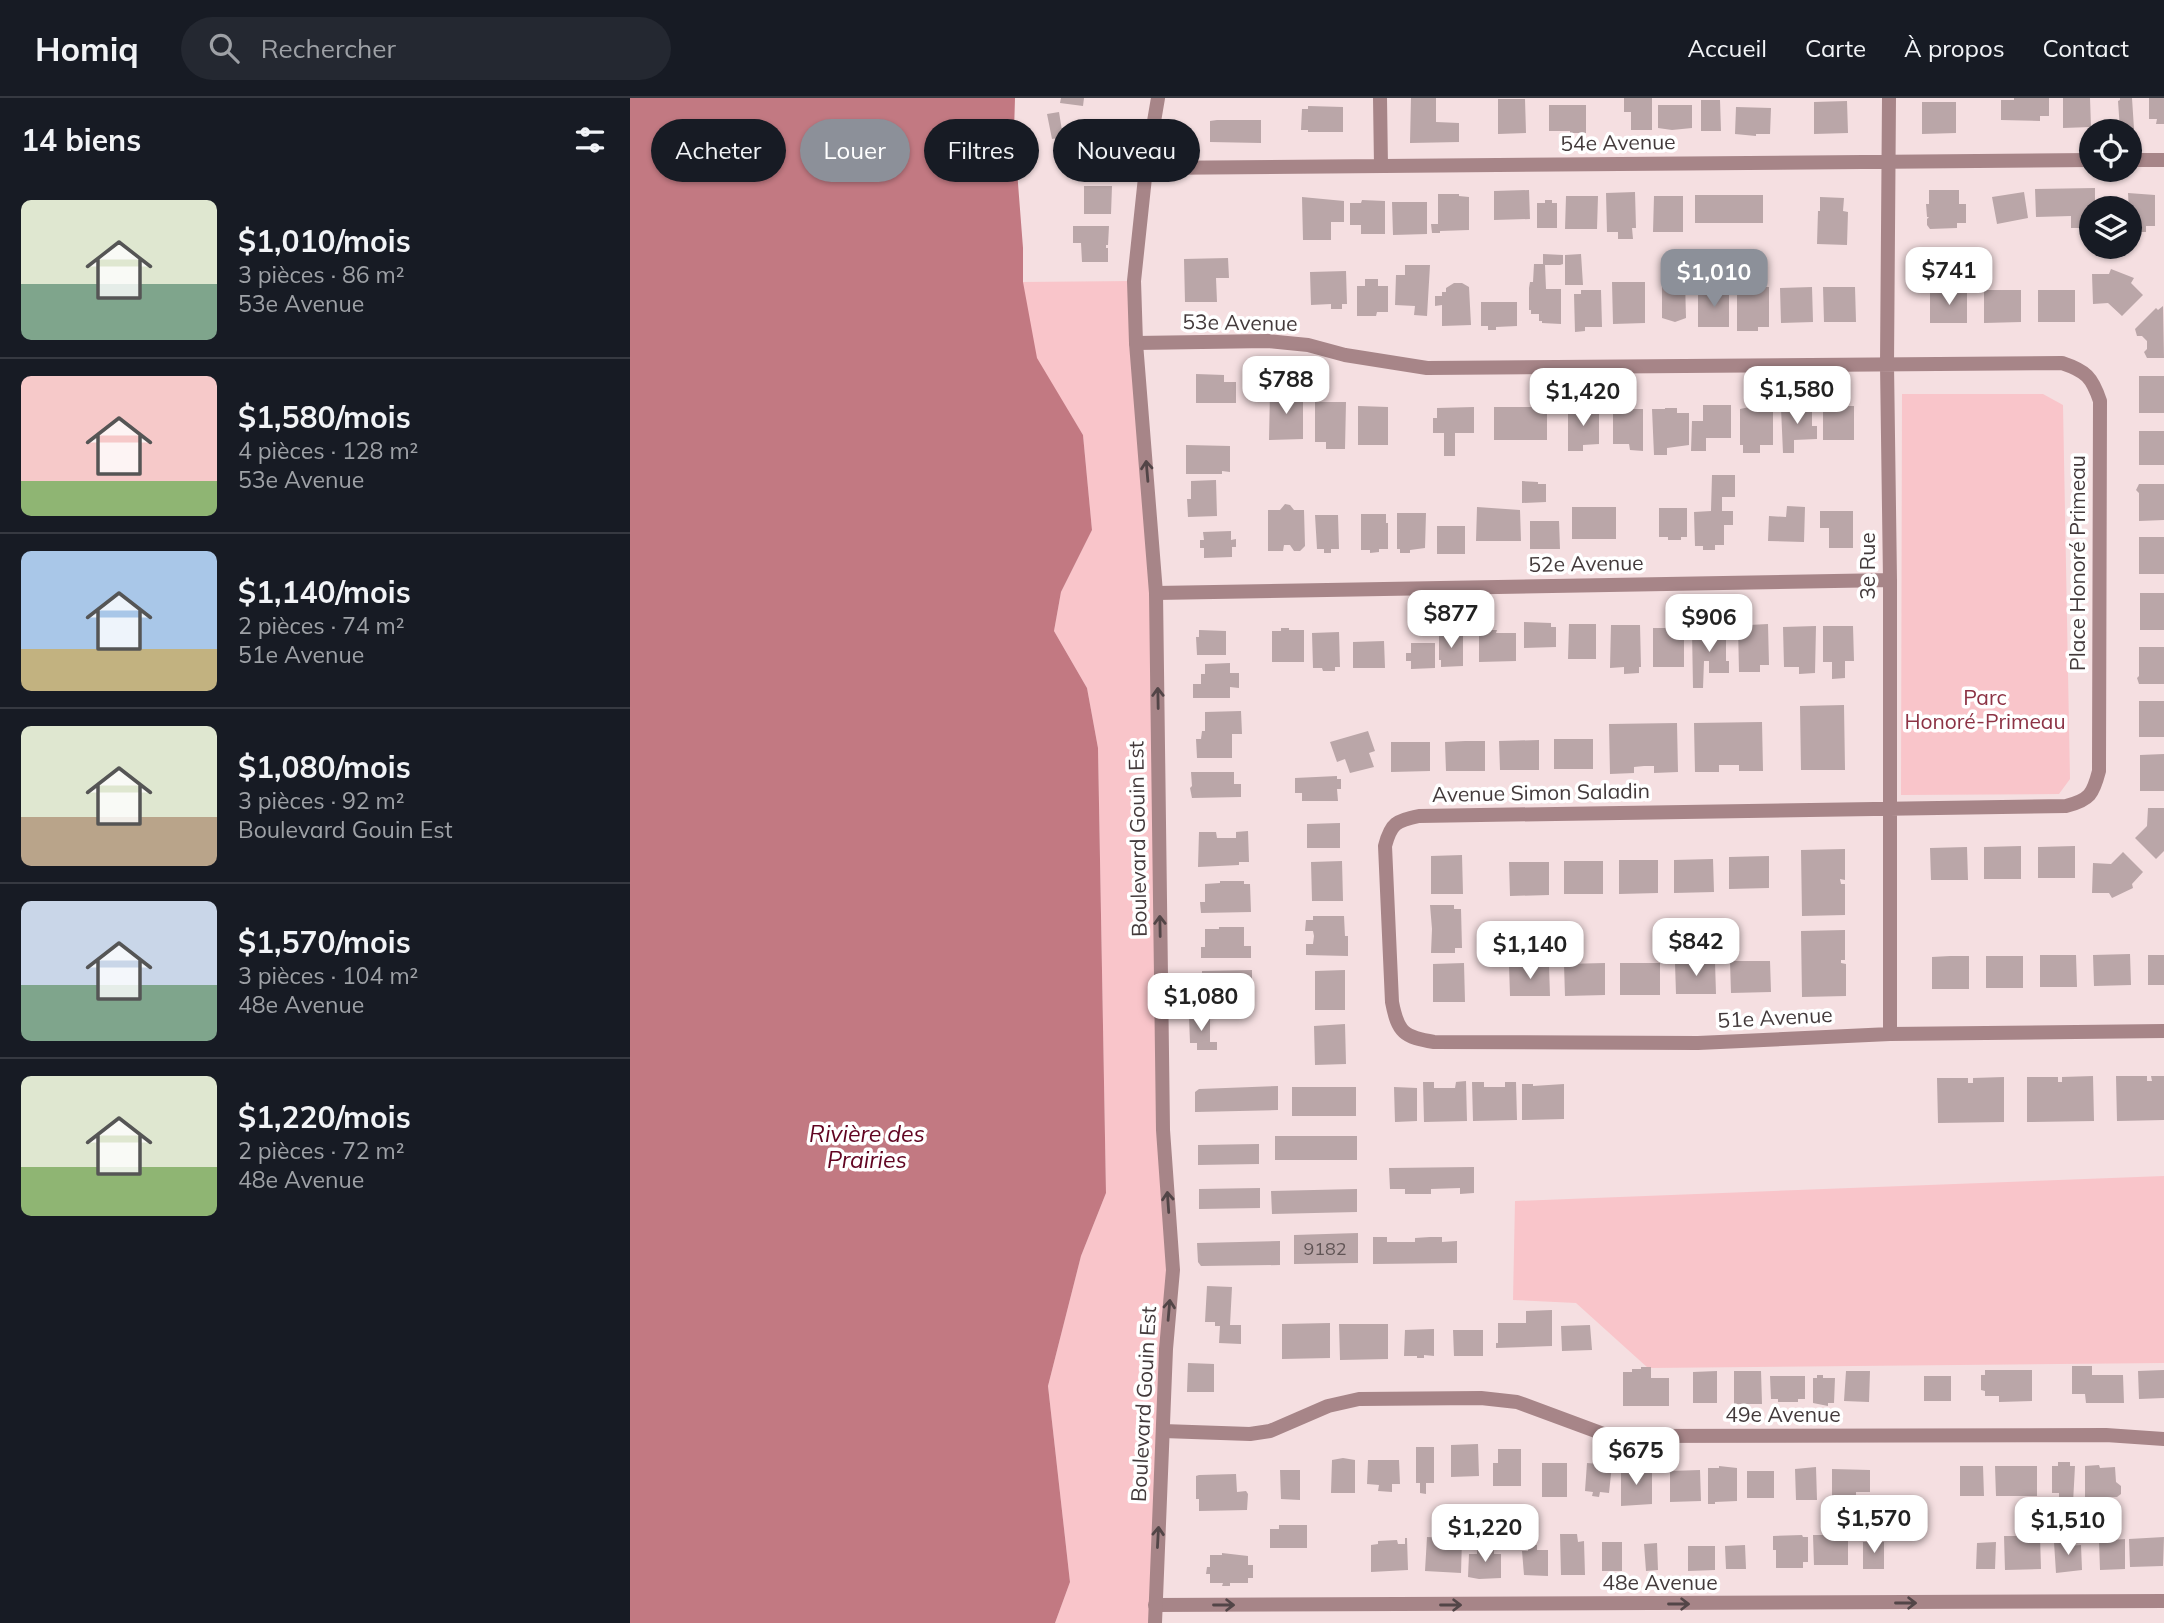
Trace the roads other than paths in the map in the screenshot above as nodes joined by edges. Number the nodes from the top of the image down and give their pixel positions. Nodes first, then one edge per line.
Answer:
1 (1158, 98) edge
2 (1380, 98) edge
3 (1889, 98) edge
4 (1154, 119) edge
5 (2079, 160) edge
6 (2142, 160) edge
7 (2164, 160) edge
8 (1889, 161) junction
9 (1381, 166) junction
10 (1200, 168) edge
11 (1145, 182) edge
12 (1136, 343) junction
13 (1887, 365) junction
14 (1889, 580) junction
15 (1156, 593) junction
16 (1889, 810) junction
17 (1396, 1021) joint
18 (2164, 1031) edge
19 (1890, 1034) junction
20 (1163, 1431) junction
21 (2164, 1439) edge
22 (2164, 1601) edge
23 (1155, 1605) junction
24 (1155, 1623) edge

1 - 4 street, Boulevard Gouin Est
2 - 9 street
3 - 8 street, 3e Rue
5 - 8 street, 54e Avenue
6 - 7 street
8 - 9 street, 54e Avenue
8 - 13 street, 3e Rue
9 - 10 street, 54e Avenue
11 - 12 street, Boulevard Gouin Est
12 - 13 street, 53e Avenue
15 -> 12 street, Boulevard Gouin Est
13 - 14 street, 3e Rue
13 - 16 street, Place Honoré Primeau
14 - 15 street, 52e Avenue
14 - 16 street, 3e Rue
20 -> 15 street, Boulevard Gouin Est
16 - 17 street, Avenue Simon Saladin
16 - 19 street, 3e Rue
17 - 19 street, 51e Avenue
18 - 19 street, 51e Avenue
20 - 21 street, 49e Avenue
23 -> 20 street, Boulevard Gouin Est
23 -> 22 street, 48e Avenue
23 - 24 street, Boulevard Gouin Est

